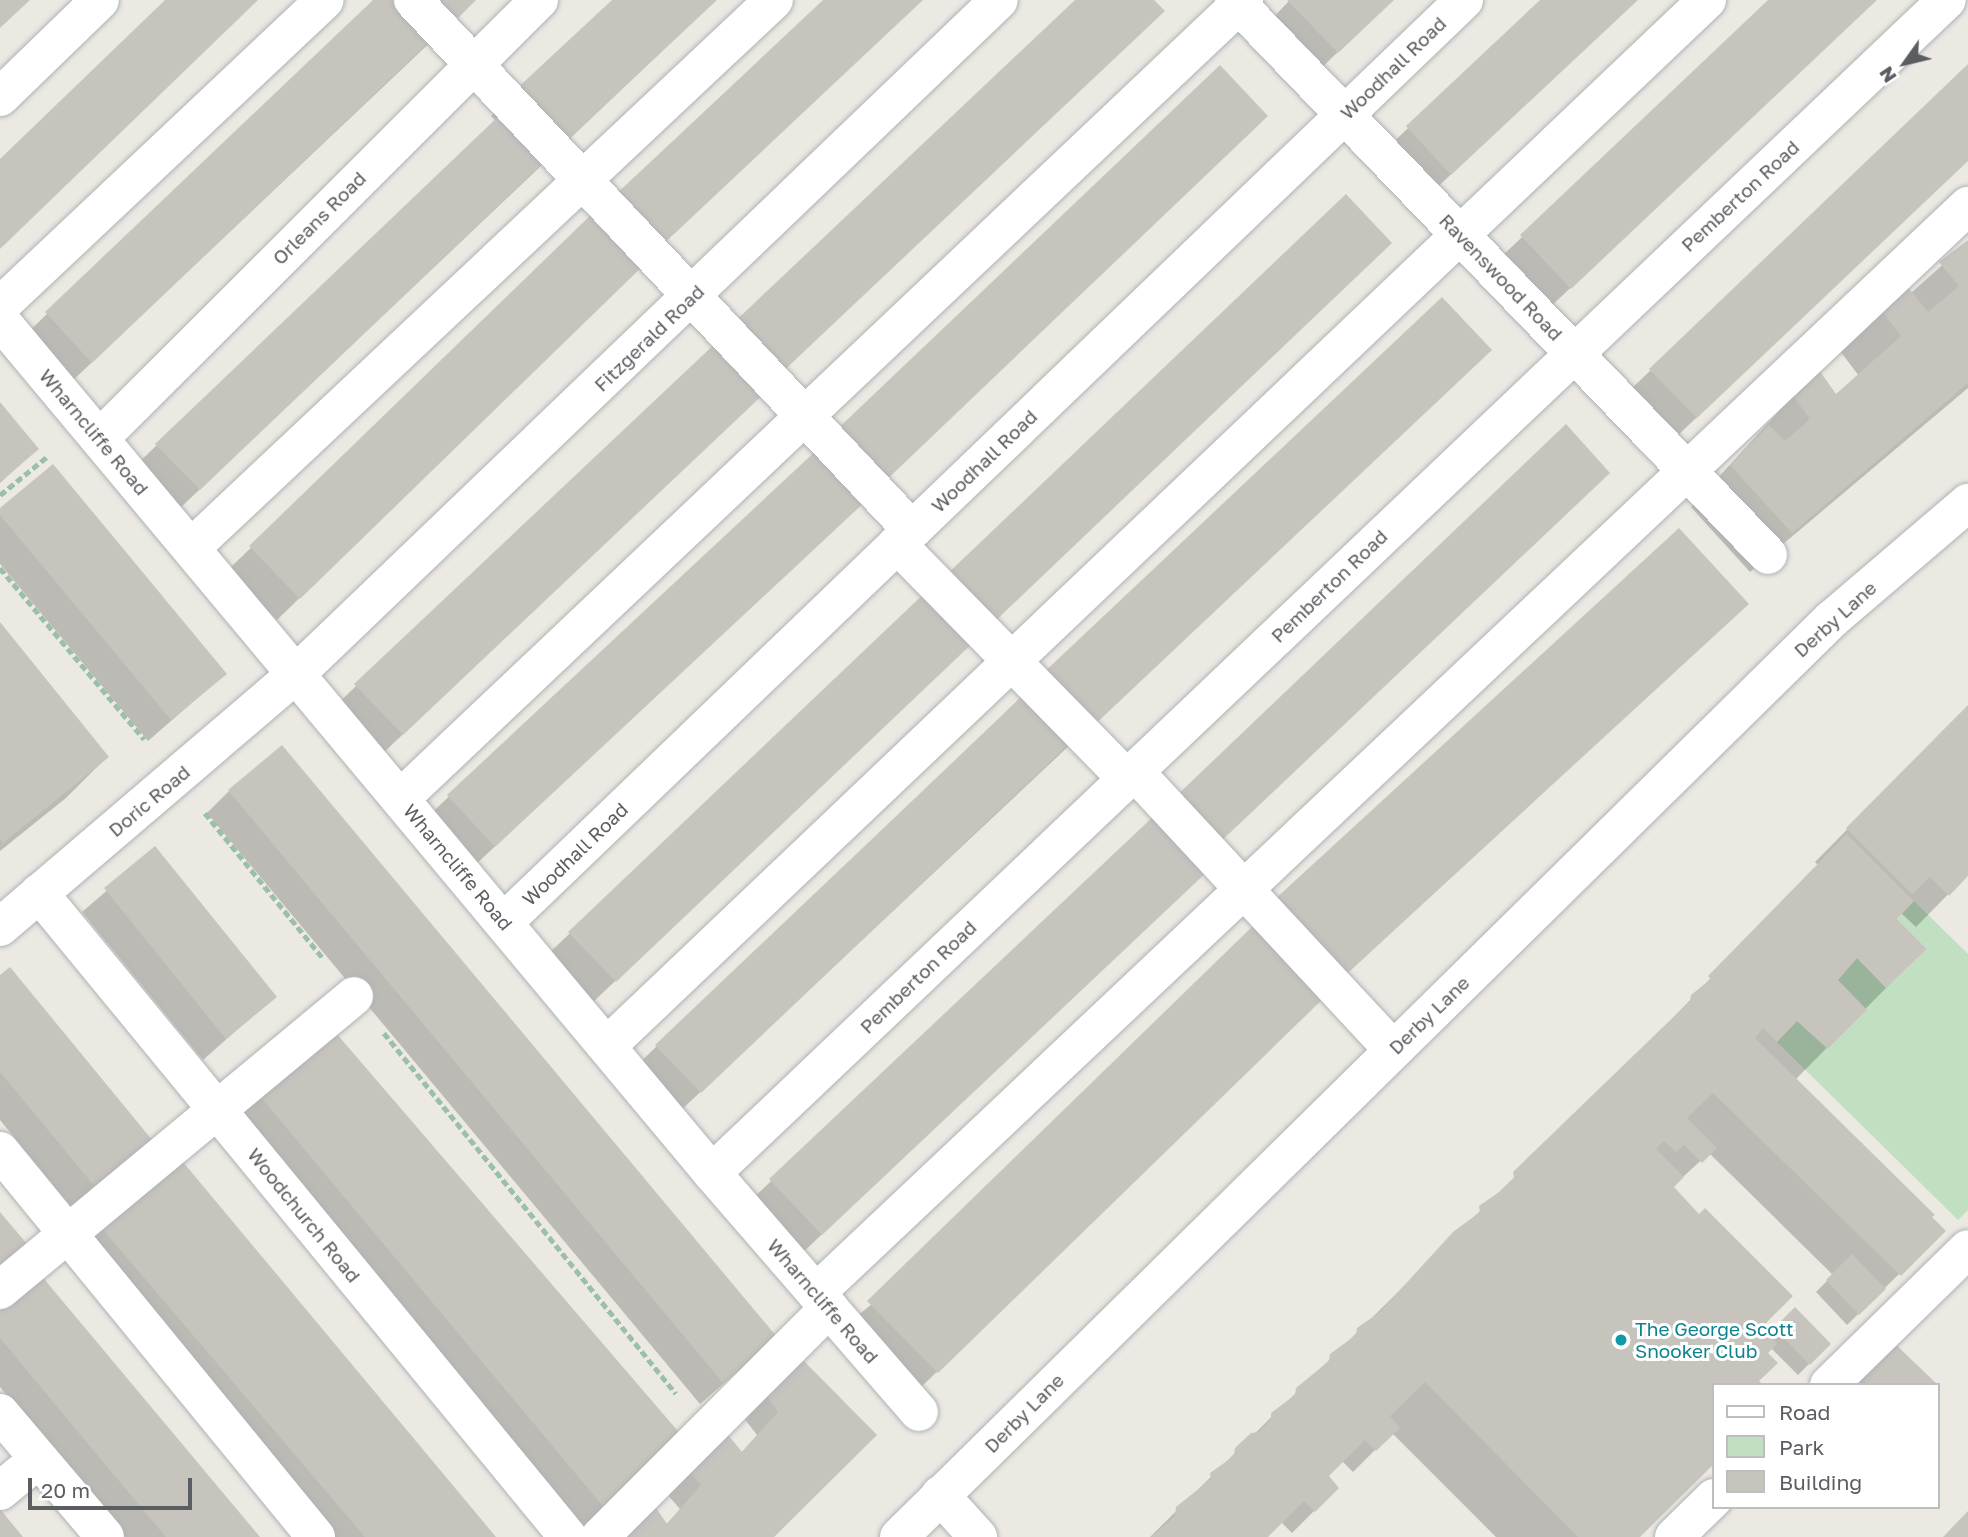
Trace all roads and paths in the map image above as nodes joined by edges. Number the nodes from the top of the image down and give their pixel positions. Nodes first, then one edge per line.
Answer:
1 (100, 0) edge
2 (325, 0) edge
3 (412, 0) edge
4 (540, 0) edge
5 (774, 0) edge
6 (999, 0) edge
7 (1464, 0) edge
8 (1707, 0) edge
9 (1947, 0) edge
10 (1239, 2) edge
11 (472, 64) junction
12 (0, 97) edge
13 (1344, 114) junction
14 (582, 180) junction
15 (1968, 206) edge
16 (1462, 236) junction
17 (692, 298) junction
18 (0, 306) edge
19 (0, 320) edge
20 (1574, 353) junction
21 (804, 416) junction
22 (93, 431) junction
23 (1688, 471) junction
24 (0, 495) edge
25 (1968, 503) edge
26 (904, 537) junction
27 (191, 548) junction
28 (1768, 555) dead end
29 (1013, 661) junction
30 (297, 673) junction
31 (1130, 775) junction
32 (401, 797) junction
33 (1244, 890) junction
34 (39, 893) junction
35 (503, 922) junction
36 (0, 927) edge
37 (354, 996) dead end
38 (607, 1046) junction
39 (1393, 1050) junction
40 (217, 1110) junction
41 (0, 1151) edge
42 (712, 1173) junction
43 (68, 1233) junction
44 (1968, 1249) edge
45 (0, 1290) edge
46 (823, 1301) junction
47 (1831, 1383) edge
48 (916, 1408) dead end
49 (0, 1413) edge
50 (39, 1459) junction
51 (0, 1491) edge
52 (940, 1496) junction
53 (1713, 1499) edge
54 (105, 1537) edge
55 (316, 1537) edge
56 (568, 1537) edge
57 (600, 1537) edge
58 (899, 1537) edge
59 (978, 1537) edge
60 (1674, 1537) edge

1 - 12 street
2 - 18 street
3 - 11 street
4 - 11 street, Orleans Road
5 - 14 street
6 - 17 street, Fitzgerald Road
7 - 13 street, Woodhall Road
8 - 16 street
9 - 20 street, Pemberton Road
10 - 13 street, Ravenswood Road
10 - 21 street
11 - 14 street
11 - 22 street, Orleans Road
13 - 16 street, Ravenswood Road
13 - 26 street, Woodhall Road
14 - 17 street
14 - 27 street
15 - 23 street
16 - 20 street, Ravenswood Road
16 - 29 street
17 - 21 street
17 - 30 street, Fitzgerald Road
19 - 22 street, Wharncliffe Road
20 - 23 street, Ravenswood Road
20 - 31 street, Pemberton Road
21 - 26 street
21 - 32 street
22 - 24 path
22 - 27 street, Wharncliffe Road
23 - 28 street, Ravenswood Road
23 - 33 street
25 - 39 street, Derby Lane
26 - 29 street
26 - 35 street, Woodhall Road
27 - 30 street, Wharncliffe Road
29 - 31 street
29 - 38 street
30 - 32 street, Wharncliffe Road
30 - 34 street, Doric Road
31 - 33 street
31 - 42 street, Pemberton Road
32 - 35 street, Wharncliffe Road
33 - 39 street
33 - 46 street
34 - 36 street, Doric Road
34 - 40 street, Woodchurch Road
35 - 38 street, Wharncliffe Road
37 - 40 street
38 - 42 street, Wharncliffe Road
39 - 52 street, Derby Lane
40 - 43 street
40 - 56 street, Woodchurch Road
41 - 43 street
42 - 46 street, Wharncliffe Road
43 - 45 street
43 - 55 street
44 - 47 street
46 - 48 street, Wharncliffe Road
46 - 57 street
49 - 50 street
50 - 51 street
50 - 54 street
52 - 58 street, Derby Lane
52 - 59 street
53 - 60 street

